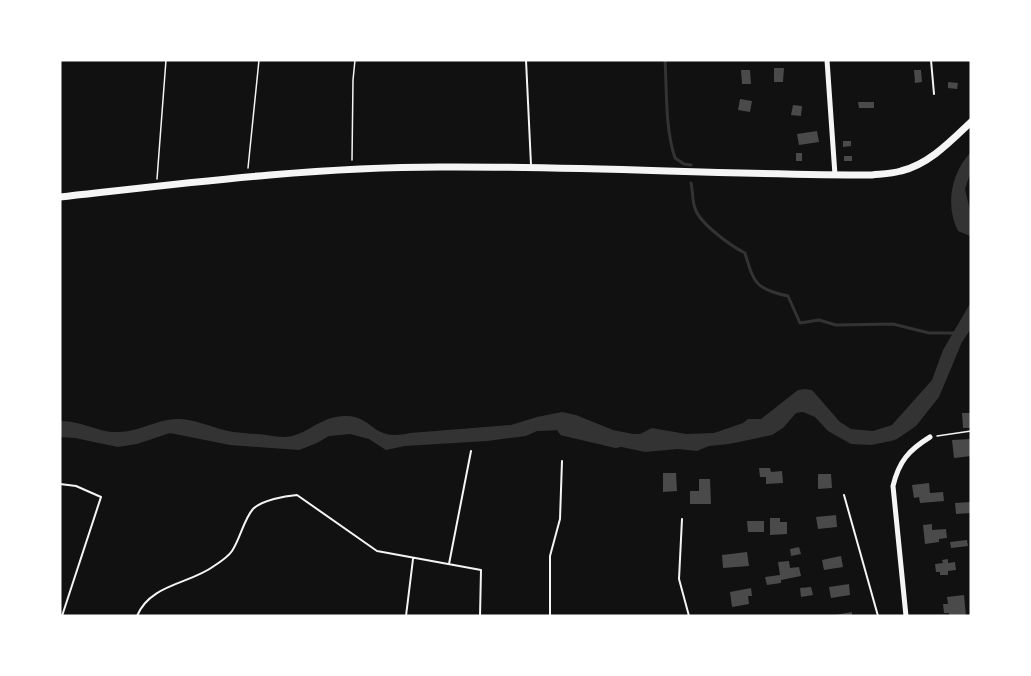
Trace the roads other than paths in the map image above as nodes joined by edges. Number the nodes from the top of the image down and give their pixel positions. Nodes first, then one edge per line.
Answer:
1 (526, 60) edge
2 (827, 60) edge
3 (932, 60) edge
4 (934, 94) dead end
5 (971, 122) edge
6 (531, 167) junction
7 (835, 176) junction
8 (60, 197) edge
9 (930, 437) road end
10 (471, 451) dead end
11 (562, 460) dead end
12 (60, 484) edge
13 (844, 495) dead end
14 (682, 519) dead end
15 (413, 558) junction
16 (449, 564) junction
17 (62, 616) edge
18 (137, 616) edge
19 (406, 616) edge
20 (480, 616) edge
21 (550, 616) edge
22 (689, 616) edge
23 (878, 616) edge
24 (906, 616) edge

1 - 6 lane
2 - 7 street
3 - 4 lane
5 - 7 street
6 - 7 street
6 - 8 street
9 - 24 street
10 - 16 lane
11 - 21 lane
12 - 17 lane
13 - 23 lane
14 - 22 lane
15 - 16 lane
15 - 18 lane
15 - 19 lane
16 - 20 lane

